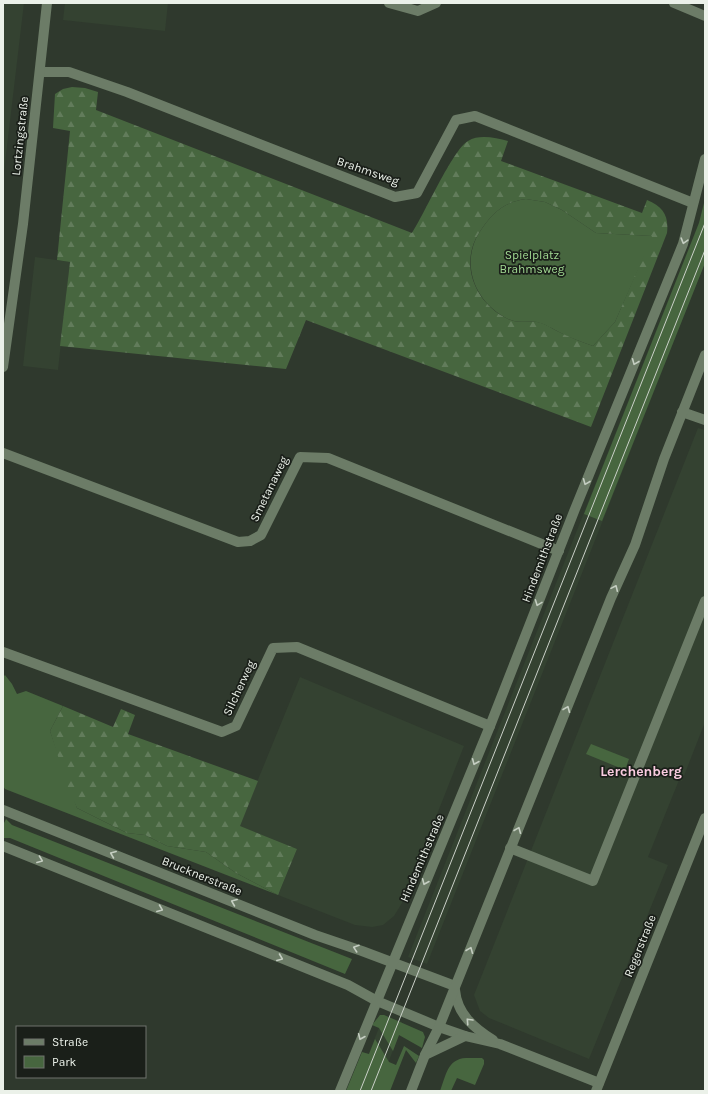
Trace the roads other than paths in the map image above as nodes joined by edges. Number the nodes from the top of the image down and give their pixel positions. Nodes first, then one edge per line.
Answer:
1 (46, 3) edge
2 (389, 3) edge
3 (436, 3) edge
4 (674, 3) edge
5 (705, 16) edge
6 (40, 72) junction
7 (705, 159) edge
8 (693, 203) junction
9 (705, 355) edge
10 (3, 367) edge
11 (682, 412) junction
12 (705, 420) edge
13 (3, 453) edge
14 (559, 551) junction
15 (705, 600) edge
16 (3, 652) edge
17 (490, 726) junction
18 (3, 810) edge
19 (705, 818) edge
20 (3, 846) edge
21 (510, 848) junction
22 (392, 962) junction
23 (455, 986) junction
24 (377, 1001) junction
25 (439, 1027) junction
26 (465, 1036) junction
27 (500, 1044) junction
28 (424, 1055) junction
29 (598, 1087) edge
30 (340, 1091) edge
31 (411, 1091) edge

1 - 6 street, Lortzingstraße
2 - 3 street
4 - 5 street
6 - 8 street, Brahmsweg
6 - 10 street, Lortzingstraße
7 - 8 street, Hindemithstraße
8 -> 14 street, Hindemithstraße
9 - 11 street
11 - 12 street
21 -> 11 street
13 - 14 street, Smetanaweg
14 -> 17 street, Hindemithstraße
15 - 21 street
16 - 17 street, Silcherweg
17 -> 22 street, Hindemithstraße
22 -> 18 street, Brucknerstraße
19 - 29 street, Regerstraße
20 -> 24 street
23 -> 21 street
22 - 23 street
22 - 24 street, Hindemithstraße
23 - 25 street
27 -> 23 street, Regerstraße
24 - 25 street
24 -> 30 street, Hindemithstraße
25 - 26 street, Regerstraße
25 - 28 street
26 - 27 street, Regerstraße
26 - 28 street
27 - 29 street, Regerstraße
28 - 31 street

